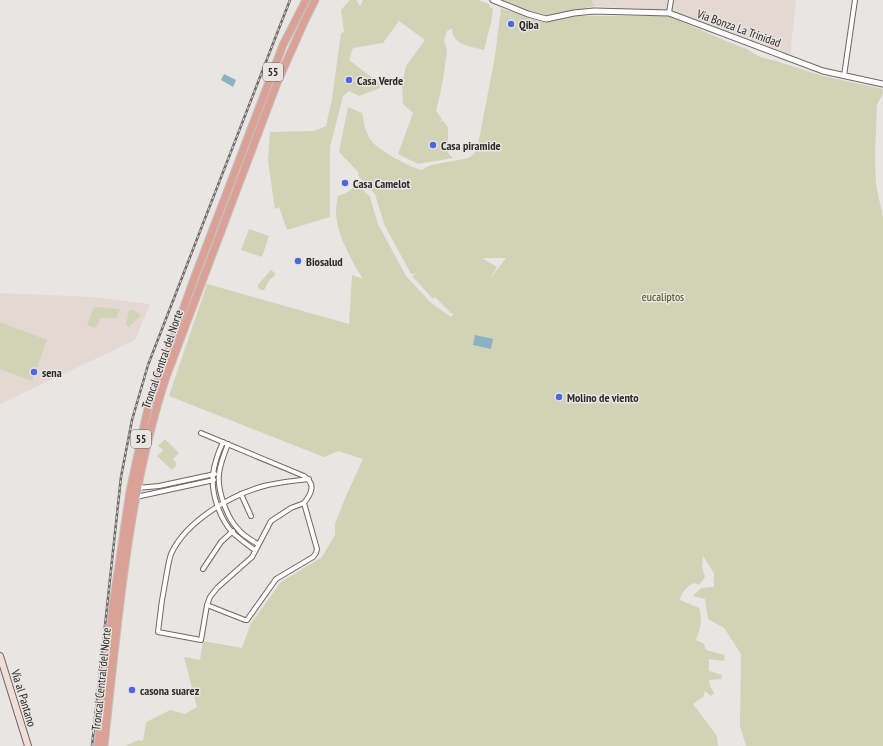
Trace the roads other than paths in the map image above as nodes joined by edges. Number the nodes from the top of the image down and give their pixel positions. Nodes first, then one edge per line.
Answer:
1 (306, 0) edge
2 (315, 0) edge
3 (493, 0) edge
4 (671, 0) edge
5 (855, 0) edge
6 (669, 13) junction
7 (844, 76) junction
8 (883, 84) edge
9 (201, 434) dead end
10 (222, 442) junction
11 (228, 444) junction
12 (219, 474) junction
13 (213, 475) junction
14 (219, 479) junction
15 (309, 479) junction
16 (212, 480) junction
17 (177, 482) junction
18 (137, 488) junction
19 (178, 488) junction
20 (241, 494) junction
21 (136, 497) junction
22 (304, 503) junction
23 (223, 504) junction
24 (218, 507) junction
25 (251, 516) dead end
26 (236, 528) junction
27 (232, 531) junction
28 (258, 544) junction
29 (255, 550) junction
30 (203, 569) dead end
31 (207, 605) junction
32 (0, 656) edge
33 (28, 746) edge
34 (98, 746) edge
35 (104, 746) edge

1 - 34 highway, Troncal Central del Norte / 55
2 - 18 highway, Troncal Central del Norte / 55
3 - 6 street, Vía Bonza La Trinidad
4 - 6 street
5 - 7 street
6 - 7 street, Vía Bonza La Trinidad
7 - 8 street, Vía Bonza La Trinidad
9 - 10 street
10 - 11 street
10 - 13 street
11 - 12 street
11 - 15 street
12 - 13 street
12 - 14 street
13 - 16 street
13 - 17 street
14 - 16 street
14 - 23 street
15 - 20 street
15 - 22 street
16 - 19 street
16 - 24 street
17 - 18 street
17 - 19 street
18 - 21 highway, Troncal Central del Norte / 55
19 - 21 street
20 - 23 street
20 - 25 street
21 - 35 highway, Troncal Central del Norte / 55
22 - 28 street
22 - 31 street
23 - 24 street
23 - 26 street
24 - 27 street
24 - 31 street
26 - 27 street
26 - 28 street
27 - 29 street
27 - 30 street
28 - 29 street
29 - 31 street
32 - 33 main road, Vía al Pantano

